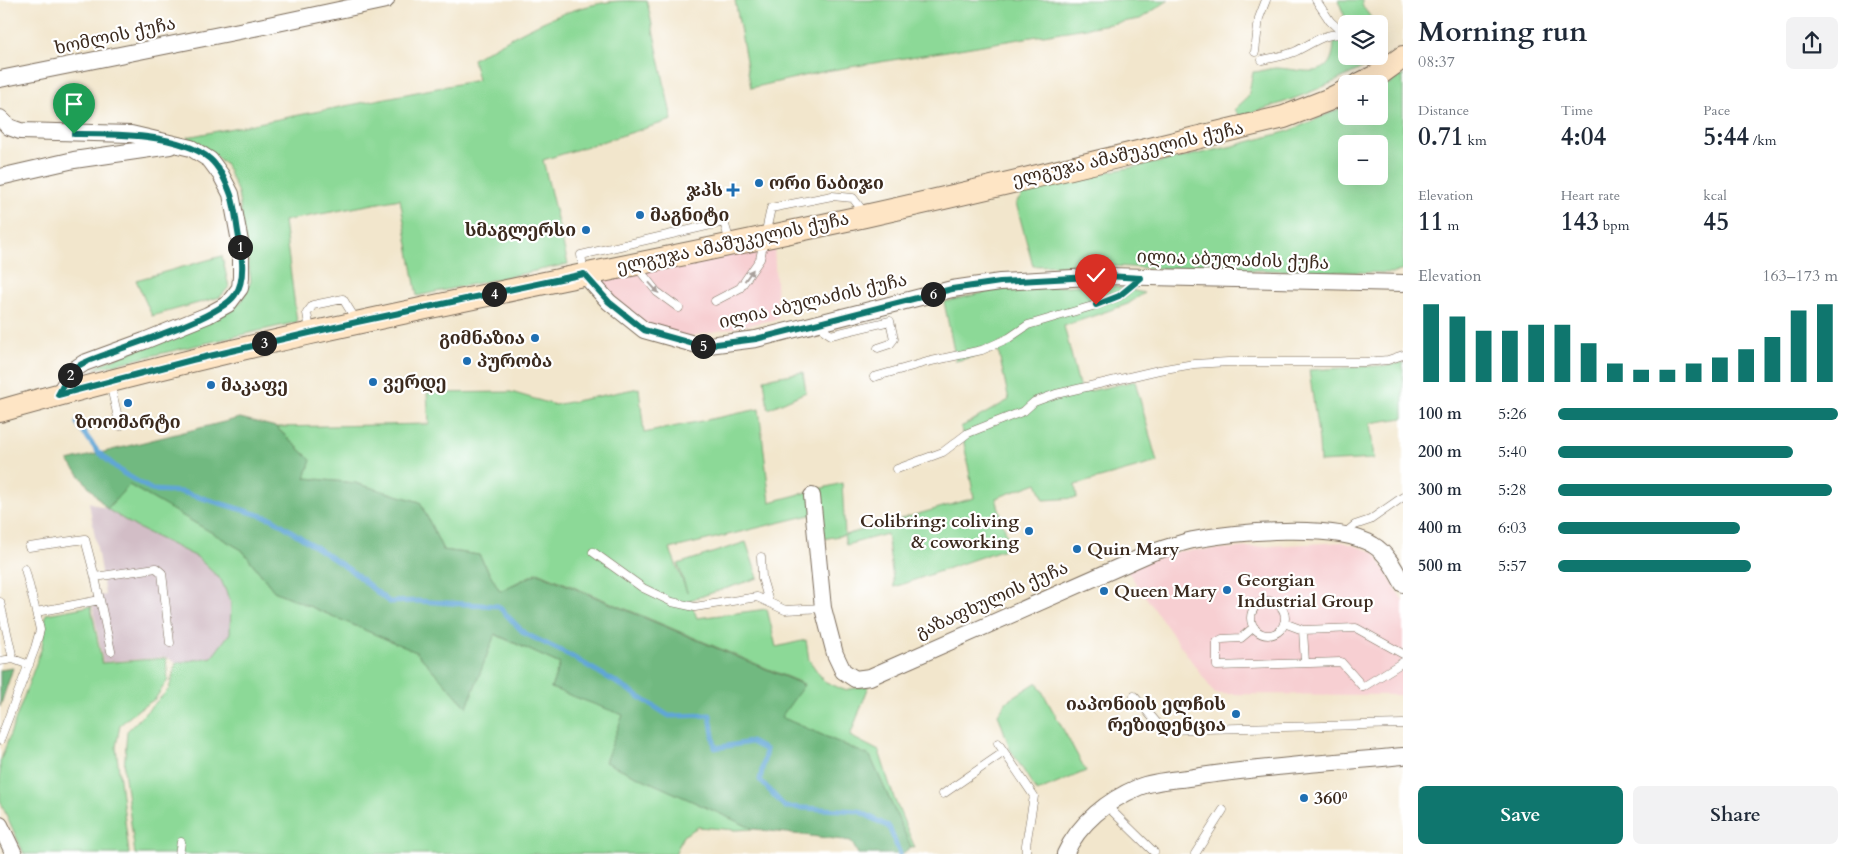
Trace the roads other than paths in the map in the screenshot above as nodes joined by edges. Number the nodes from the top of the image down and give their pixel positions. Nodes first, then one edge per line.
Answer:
1 (386, 0) edge
2 (1266, 0) edge
3 (1316, 0) edge
4 (1338, 29) edge
5 (1338, 34) edge
6 (1255, 52) dead end
7 (1388, 58) edge
8 (1401, 58) edge
9 (1262, 60) dead end
10 (1378, 75) edge
11 (0, 79) edge
12 (1338, 95) edge
13 (0, 118) edge
14 (181, 144) junction
15 (0, 177) edge
16 (766, 236) junction
17 (731, 244) junction
18 (634, 263) junction
19 (584, 274) junction
20 (1141, 278) junction
21 (1402, 284) edge
22 (716, 300) dead end
23 (679, 308) dead end
24 (822, 322) junction
25 (878, 348) dead end
26 (1403, 355) edge
27 (874, 377) dead end
28 (110, 381) junction
29 (58, 395) junction
30 (0, 410) edge
31 (120, 426) dead end
32 (898, 469) dead end
33 (812, 496) dead end
34 (1403, 497) edge
35 (1343, 535) junction
36 (29, 547) dead end
37 (593, 552) dead end
38 (761, 557) dead end
39 (25, 569) dead end
40 (95, 578) junction
41 (1403, 584) edge
42 (100, 600) junction
43 (0, 602) edge
44 (769, 602) junction
45 (823, 608) junction
46 (36, 612) junction
47 (1284, 623) junction
48 (1254, 627) junction
49 (1303, 630) junction
50 (170, 643) dead end
51 (111, 651) dead end
52 (1403, 654) edge
53 (13, 659) junction
54 (0, 661) edge
55 (1403, 662) edge
56 (1305, 663) junction
57 (29, 666) junction
58 (1134, 696) dead end
59 (1403, 724) edge
60 (0, 740) edge
61 (998, 744) dead end
62 (1004, 752) junction
63 (1403, 756) edge
64 (943, 794) dead end
65 (1108, 806) junction
66 (1223, 810) dead end
67 (0, 825) edge
68 (182, 842) dead end
69 (1154, 852) dead end
70 (14, 854) edge
71 (179, 854) edge
72 (1026, 854) edge
73 (1065, 854) edge
74 (1195, 854) edge

1 - 11 street, ხომლის ქუჩა
2 - 6 lane
3 - 4 lane
5 - 9 lane
7 - 8 lane
8 - 10 main road
12 - 16 main road, ელგუჯა ამაშუკელის ქუჩა
13 - 14 street
14 - 15 street
14 - 29 street
16 - 17 main road, ელგუჯა ამაშუკელის ქუჩა
22 -> 16 lane
17 - 18 main road, ელგუჯა ამაშუკელის ქუჩა
17 - 19 lane
18 - 19 main road, ელგუჯა ამაშუკელის ქუჩა
18 -> 23 lane
19 - 24 street, ილია აბულაძის ქუჩა
19 - 28 main road, ელგუჯა ამაშუკელის ქუჩა
20 - 21 street, ილია აბულაძის ქუჩა
20 - 24 street, ილია აბულაძის ქუჩა
20 - 27 lane
24 - 25 lane
26 - 32 lane
28 - 29 main road, ელგუჯა ამაშუკელის ქუჩა
28 - 31 lane
29 - 30 main road, ელგუჯა ამაშუკელის ქუჩა
33 - 45 street, გაზაფხულის ქუჩა
34 - 35 lane
35 - 41 street, გაზაფხულის ქუჩა
35 - 45 street, გაზაფხულის ქუჩა
36 - 40 lane
37 - 44 lane
38 - 44 lane
39 - 46 lane
40 - 42 lane
40 - 50 lane
42 - 46 lane
42 - 51 lane
43 - 53 lane
44 - 45 lane
46 - 57 lane
47 - 48 lane
47 - 48 lane
47 - 49 lane
48 - 56 lane
49 - 52 lane
49 - 56 lane
53 - 54 lane
53 - 57 lane
55 - 56 lane
57 - 60 lane
58 - 59 lane
61 - 62 lane
62 - 64 lane
62 - 72 lane
63 - 65 street
65 - 69 lane
65 - 73 street
66 - 74 lane
67 - 70 street
68 - 71 lane

